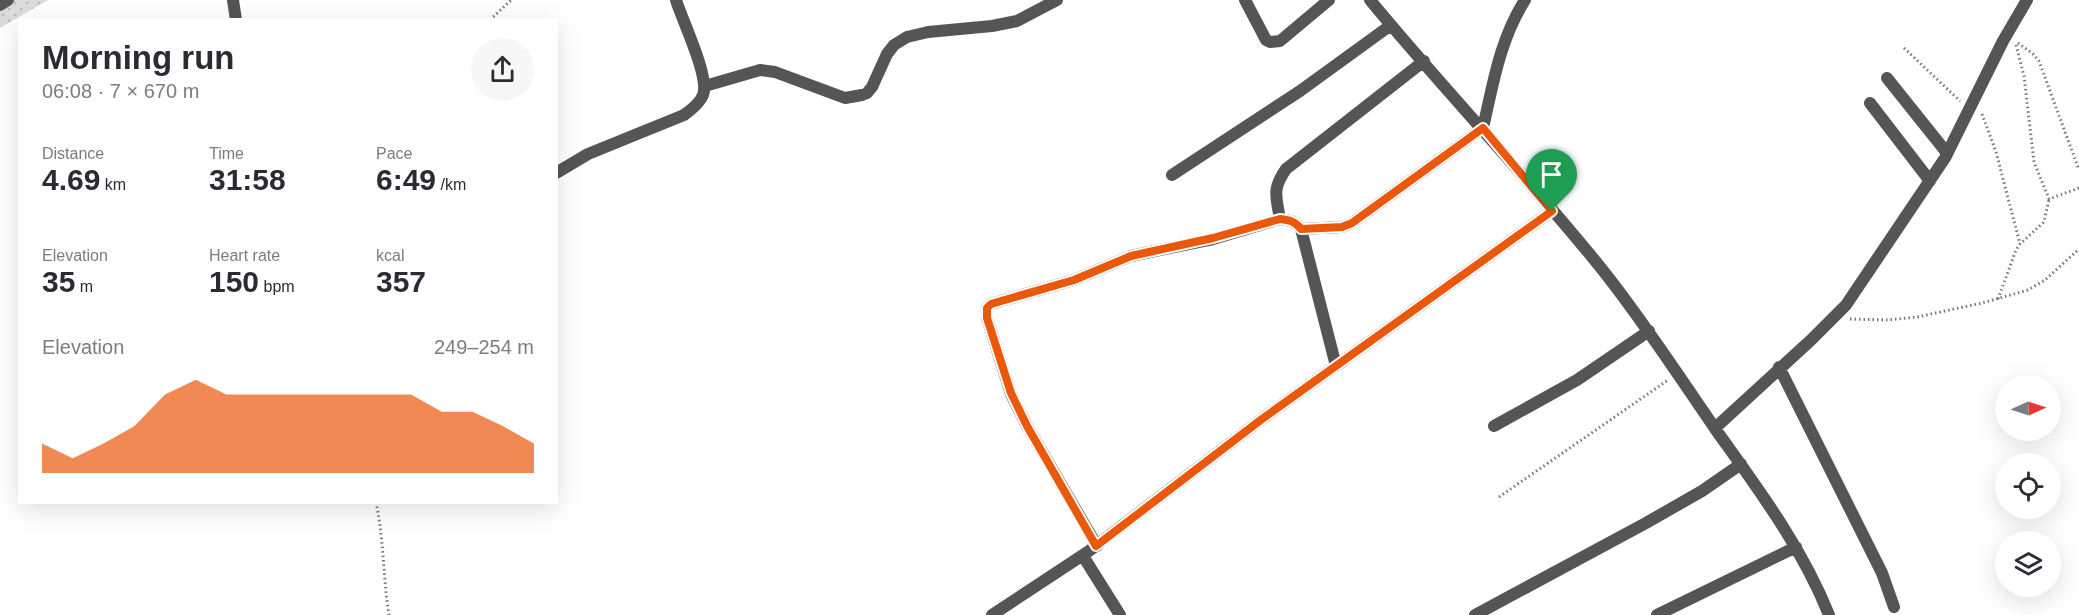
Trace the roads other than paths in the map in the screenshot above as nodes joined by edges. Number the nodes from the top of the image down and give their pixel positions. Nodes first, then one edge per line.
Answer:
1 (8, 0) edge
2 (233, 0) edge
3 (676, 0) edge
4 (1057, 0) edge
5 (1245, 0) edge
6 (1329, 0) edge
7 (1370, 0) edge
8 (1524, 0) edge
9 (2027, 0) edge
10 (0, 4) edge
11 (236, 18) edge
12 (1391, 25) junction
13 (1424, 62) junction
14 (1887, 78) dead end
15 (705, 86) junction
16 (1870, 103) dead end
17 (1483, 128) junction
18 (1947, 153) junction
19 (558, 172) edge
20 (1172, 175) dead end
21 (1930, 181) junction
22 (1552, 211) junction
23 (1280, 219) junction
24 (1301, 229) junction
25 (1649, 331) junction
26 (1336, 366) junction
27 (1779, 367) junction
28 (1494, 426) dead end
29 (1715, 428) junction
30 (1741, 464) junction
31 (1096, 546) junction
32 (1796, 547) junction
33 (1083, 556) junction
34 (1894, 607) dead end
35 (992, 615) edge
36 (1120, 615) edge
37 (1475, 615) edge
38 (1657, 615) edge
39 (1829, 615) edge

1 - 10 street
2 - 11 street
3 - 15 street
4 - 15 street
5 - 6 street
7 - 12 street
8 - 17 street
9 - 18 street
12 - 13 street
12 - 20 street
13 - 17 street
13 - 23 street
14 - 18 street
15 - 19 street
16 - 21 street
17 - 22 street
17 - 24 street
18 - 21 street
21 - 27 street
22 - 25 street
22 - 26 street
23 - 24 street
23 - 31 street
24 - 26 street
25 - 28 street
25 - 29 street
26 - 31 street
27 - 29 street
27 - 34 street
29 - 30 street
30 - 32 street
30 - 37 street
31 - 33 street
32 - 38 street
32 - 39 street
33 - 35 street
33 - 36 street

